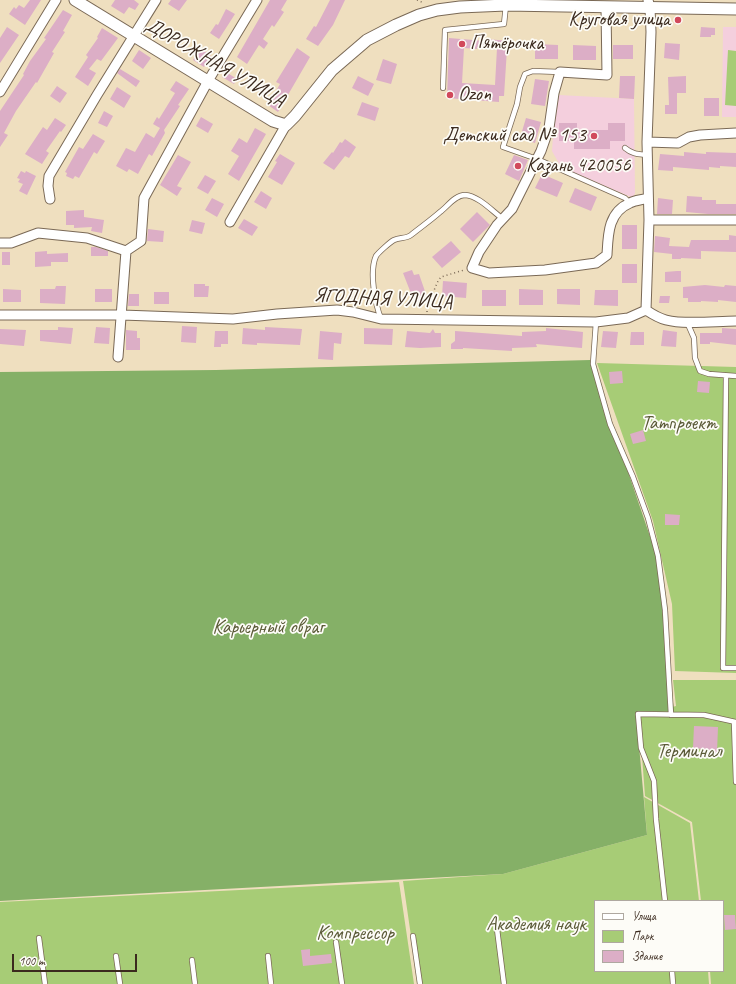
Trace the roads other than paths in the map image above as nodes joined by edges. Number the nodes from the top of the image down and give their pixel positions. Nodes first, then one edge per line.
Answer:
1 (56, 0) edge
2 (75, 0) edge
3 (156, 0) edge
4 (257, 0) edge
5 (649, 4) edge
6 (506, 5) junction
7 (606, 8) junction
8 (736, 9) edge
9 (134, 36) junction
10 (560, 72) junction
11 (208, 81) junction
12 (443, 88) dead end
13 (0, 92) edge
14 (286, 125) junction
15 (736, 133) edge
16 (647, 142) junction
17 (625, 148) dead end
18 (647, 155) junction
19 (537, 159) junction
20 (648, 198) junction
21 (50, 199) dead end
22 (630, 203) junction
23 (503, 219) junction
24 (649, 220) junction
25 (736, 220) edge
26 (230, 222) dead end
27 (0, 243) edge
28 (126, 251) junction
29 (646, 310) junction
30 (0, 315) edge
31 (122, 315) junction
32 (381, 319) junction
33 (686, 321) junction
34 (736, 321) edge
35 (596, 322) junction
36 (118, 357) dead end
37 (726, 376) junction
38 (736, 376) edge
39 (736, 668) edge
40 (671, 715) junction
41 (735, 722) edge
42 (736, 782) edge
43 (665, 900) edge
44 (497, 929) dead end
45 (413, 936) dead end
46 (39, 938) dead end
47 (336, 942) dead end
48 (116, 956) dead end
49 (268, 956) dead end
50 (192, 960) dead end
51 (672, 972) edge
52 (45, 984) edge
53 (120, 984) edge
54 (195, 984) edge
55 (271, 984) edge
56 (342, 984) edge
57 (420, 984) edge
58 (504, 984) edge
59 (673, 984) edge

1 - 13 street
2 - 9 street, ДОРОЖНАЯ УЛИЦА
3 - 9 street
4 - 11 street
5 - 7 street, ДОРОЖНАЯ УЛИЦА
5 - 8 street, ДОРОЖНАЯ УЛИЦА
5 - 16 street
6 - 7 street, ДОРОЖНАЯ УЛИЦА
6 - 12 lane
6 - 14 street, ДОРОЖНАЯ УЛИЦА
7 - 10 street
9 - 11 street, ДОРОЖНАЯ УЛИЦА
9 - 21 street
10 - 19 street
10 - 19 lane
11 - 14 street, ДОРОЖНАЯ УЛИЦА
11 - 28 street
14 - 26 street
15 - 16 street
16 - 18 street
17 - 18 lane
18 - 20 street
19 - 22 lane
19 - 23 street
20 - 22 street
20 - 24 street
22 - 23 street
23 - 32 lane
24 - 25 street
24 - 29 street
27 - 28 street
28 - 31 street
29 - 33 street
29 - 35 street, ЯГОДНАЯ УЛИЦА
30 - 31 street, ЯГОДНАЯ УЛИЦА
31 - 32 street, ЯГОДНАЯ УЛИЦА
31 - 36 street
32 - 35 street, ЯГОДНАЯ УЛИЦА
33 - 34 street
33 - 37 lane
35 - 40 lane
37 - 38 lane
37 - 39 lane
40 - 41 lane
40 - 43 lane
41 - 42 lane
44 - 58 lane
45 - 57 lane
46 - 52 lane
47 - 56 lane
48 - 53 lane
49 - 55 lane
50 - 54 lane
51 - 59 lane

